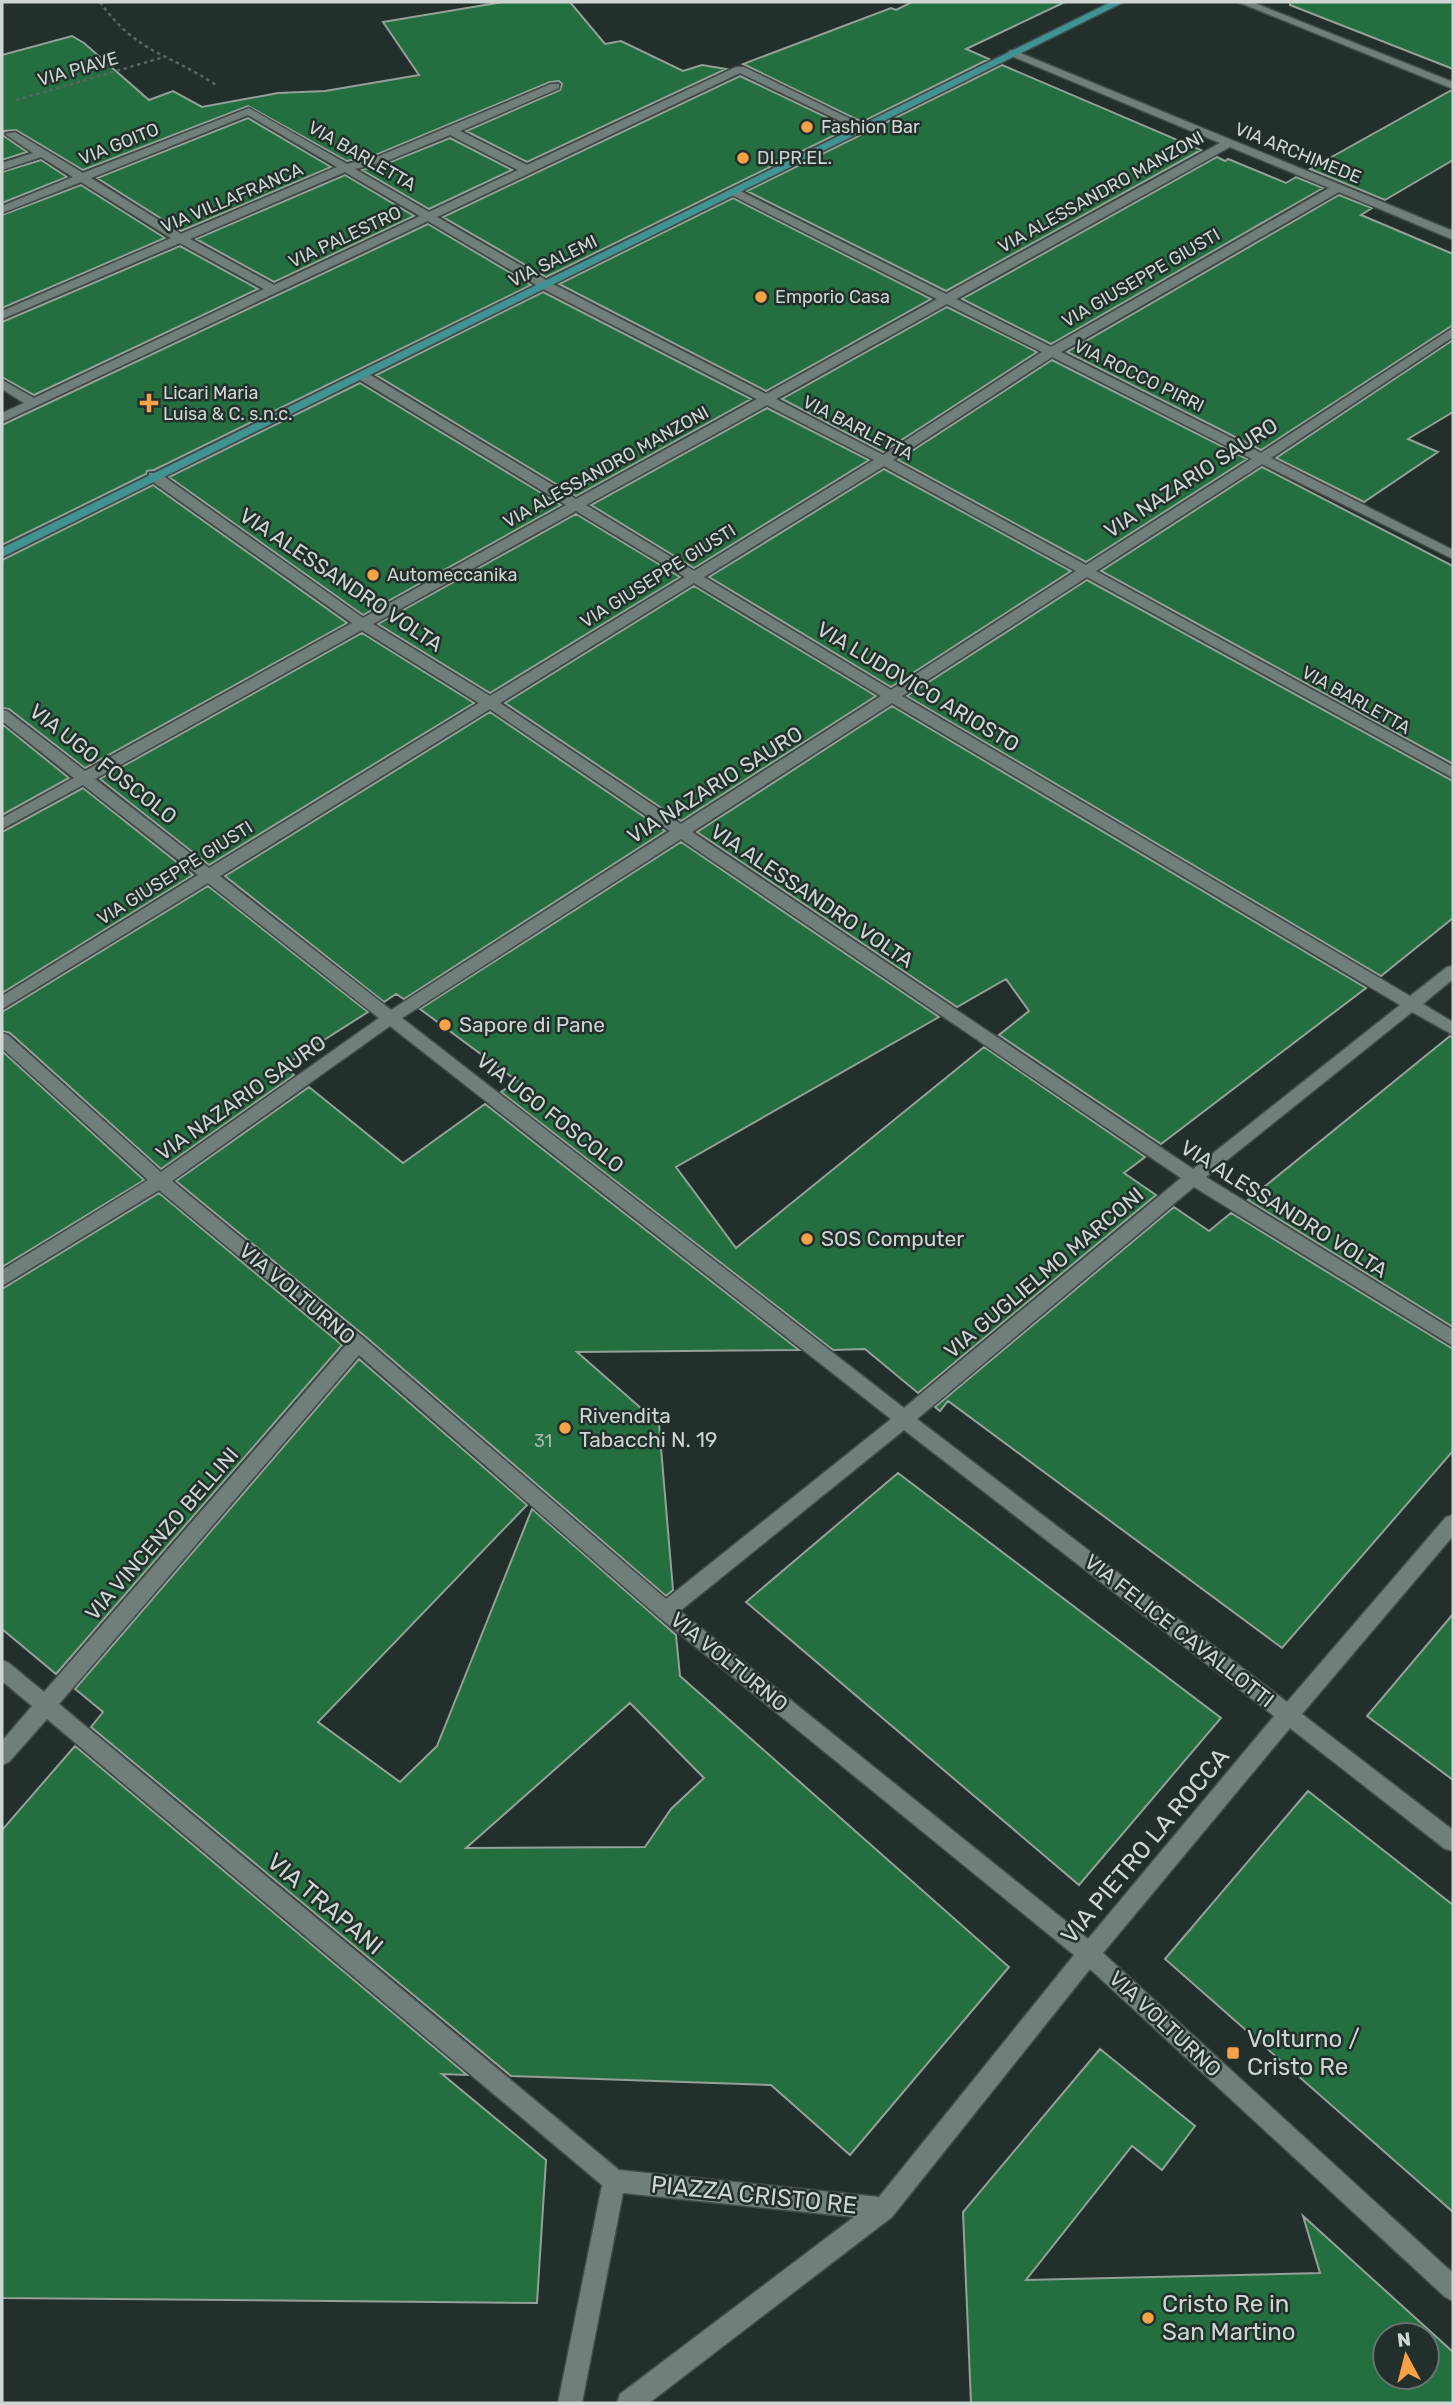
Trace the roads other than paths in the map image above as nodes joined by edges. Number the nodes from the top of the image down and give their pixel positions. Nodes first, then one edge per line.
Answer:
1 (1119, 2) edge
2 (1243, 2) edge
3 (1013, 54) junction
4 (555, 86) dead end
5 (1453, 86) edge
6 (250, 111) joint
7 (865, 129) junction
8 (450, 130) junction
9 (10, 134) dead end
10 (1228, 143) junction
11 (40, 154) junction
12 (2, 167) edge
13 (347, 167) junction
14 (528, 170) junction
15 (84, 177) junction
16 (1338, 188) junction
17 (734, 192) junction
18 (2, 210) edge
19 (430, 216) junction
20 (1453, 235) edge
21 (181, 239) junction
22 (547, 286) junction
23 (274, 290) junction
24 (949, 299) junction
25 (2, 315) edge
26 (1453, 332) edge
27 (1050, 352) junction
28 (363, 376) junction
29 (2, 384) edge
30 (766, 401) junction
31 (33, 403) junction
32 (2, 418) edge
33 (1264, 457) junction
34 (884, 460) junction
35 (154, 476) junction
36 (578, 505) junction
37 (2, 553) edge
38 (1453, 555) edge
39 (1083, 571) junction
40 (693, 576) junction
41 (361, 623) junction
42 (893, 697) junction
43 (489, 702) junction
44 (2, 714) edge
45 (1453, 773) edge
46 (85, 778) junction
47 (2, 824) edge
48 (680, 832) junction
49 (208, 874) junction
50 (1453, 971) edge
51 (2, 1003) edge
52 (1410, 1003) junction
53 (392, 1017) junction
54 (1453, 1028) edge
55 (2, 1039) edge
56 (1194, 1178) junction
57 (160, 1181) junction
58 (2, 1279) edge
59 (1453, 1339) edge
60 (358, 1344) junction
61 (904, 1419) junction
62 (1453, 1523) edge
63 (666, 1611) junction
64 (2, 1669) edge
65 (45, 1704) junction
66 (1288, 1715) junction
67 (2, 1756) edge
68 (1453, 1842) edge
69 (1088, 1954) junction
70 (614, 2180) junction
71 (884, 2209) junction
72 (1453, 2289) edge
73 (570, 2403) edge
74 (629, 2403) edge

1 - 3 main road, VIA SALEMI
2 - 5 street
3 - 7 main road, VIA SALEMI
3 - 10 street, VIA ARCHIMEDE
4 - 8 street, VIA VILLAFRANCA
6 - 13 street, VIA BARLETTA
6 - 15 street, VIA GOITO
7 - 14 street, VIA PALESTRO
7 - 17 main road, VIA SALEMI
8 - 13 street, VIA VILLAFRANCA
8 - 14 street
9 - 11 street
10 - 16 street, VIA ARCHIMEDE
10 - 24 street, VIA ALESSANDRO MANZONI
11 - 12 street
11 - 15 street
13 - 19 street, VIA BARLETTA
13 - 21 street, VIA VILLAFRANCA
14 - 19 street, VIA PALESTRO
15 - 18 street, VIA GOITO
15 - 21 street
16 - 20 street, VIA ARCHIMEDE
16 - 27 street, VIA GIUSEPPE GIUSTI
17 - 22 main road, VIA SALEMI
17 - 24 street, VIA ROCCO PIRRI
19 - 22 street, VIA BARLETTA
19 - 23 street, VIA PALESTRO
21 - 23 street
21 - 25 street, VIA VILLAFRANCA
22 - 28 main road, VIA SALEMI
22 - 30 street, VIA BARLETTA
23 - 31 street, VIA PALESTRO
24 - 27 street, VIA ROCCO PIRRI
24 - 30 street, VIA ALESSANDRO MANZONI
26 - 33 street, VIA NAZARIO SAURO
27 - 33 street, VIA ROCCO PIRRI
27 - 34 street, VIA GIUSEPPE GIUSTI
28 - 35 main road, VIA SALEMI
28 - 36 street, VIA LUDOVICO ARIOSTO
29 - 31 street
30 - 34 street, VIA BARLETTA
30 - 36 street, VIA ALESSANDRO MANZONI
31 - 32 street, VIA PALESTRO
33 - 38 street, VIA ROCCO PIRRI
33 - 39 street, VIA NAZARIO SAURO
34 - 39 street, VIA BARLETTA
34 - 40 street, VIA GIUSEPPE GIUSTI
35 - 37 main road, VIA SALEMI
35 - 41 street, VIA ALESSANDRO VOLTA
36 - 40 street, VIA LUDOVICO ARIOSTO
36 - 41 street, VIA ALESSANDRO MANZONI
39 - 42 street, VIA NAZARIO SAURO
39 - 45 street, VIA BARLETTA
40 - 42 street, VIA LUDOVICO ARIOSTO
40 - 43 street, VIA GIUSEPPE GIUSTI
41 - 43 street, VIA ALESSANDRO VOLTA
41 - 46 street, VIA ALESSANDRO MANZONI
42 - 48 street, VIA NAZARIO SAURO
42 - 52 street, VIA LUDOVICO ARIOSTO
43 - 48 street, VIA ALESSANDRO VOLTA
43 - 49 street, VIA GIUSEPPE GIUSTI
44 - 46 street, VIA UGO FOSCOLO
46 - 47 street, VIA ALESSANDRO MANZONI
46 - 49 street, VIA UGO FOSCOLO
48 - 53 street, VIA NAZARIO SAURO
48 - 56 street, VIA ALESSANDRO VOLTA
49 - 51 street, VIA GIUSEPPE GIUSTI
49 - 53 street, VIA UGO FOSCOLO
50 - 52 street, VIA GUGLIELMO MARCONI
52 - 54 street, VIA LUDOVICO ARIOSTO
52 - 56 street, VIA GUGLIELMO MARCONI
53 - 57 street, VIA NAZARIO SAURO
53 - 61 street, VIA UGO FOSCOLO
55 - 57 street, VIA VOLTURNO
56 - 59 street, VIA ALESSANDRO VOLTA
56 - 61 street, VIA GUGLIELMO MARCONI
57 - 58 street, VIA NAZARIO SAURO
57 - 60 street, VIA VOLTURNO
60 - 63 street, VIA VOLTURNO
60 - 65 street, VIA VINCENZO BELLINI
61 - 63 street, VIA GUGLIELMO MARCONI
61 - 66 street, VIA FELICE CAVALLOTTI
62 - 66 street, VIA PIETRO LA ROCCA
63 - 69 street, VIA VOLTURNO
64 - 65 street, VIA TRAPANI
65 - 67 street, VIA VINCENZO BELLINI
65 - 70 street, VIA TRAPANI
66 - 68 street, VIA FELICE CAVALLOTTI
66 - 69 street, VIA PIETRO LA ROCCA
69 - 71 street, VIA PIETRO LA ROCCA
69 - 72 street, VIA VOLTURNO
70 - 71 street, PIAZZA CRISTO RE
70 - 73 street
71 - 74 street, PIAZZA CRISTO RE

